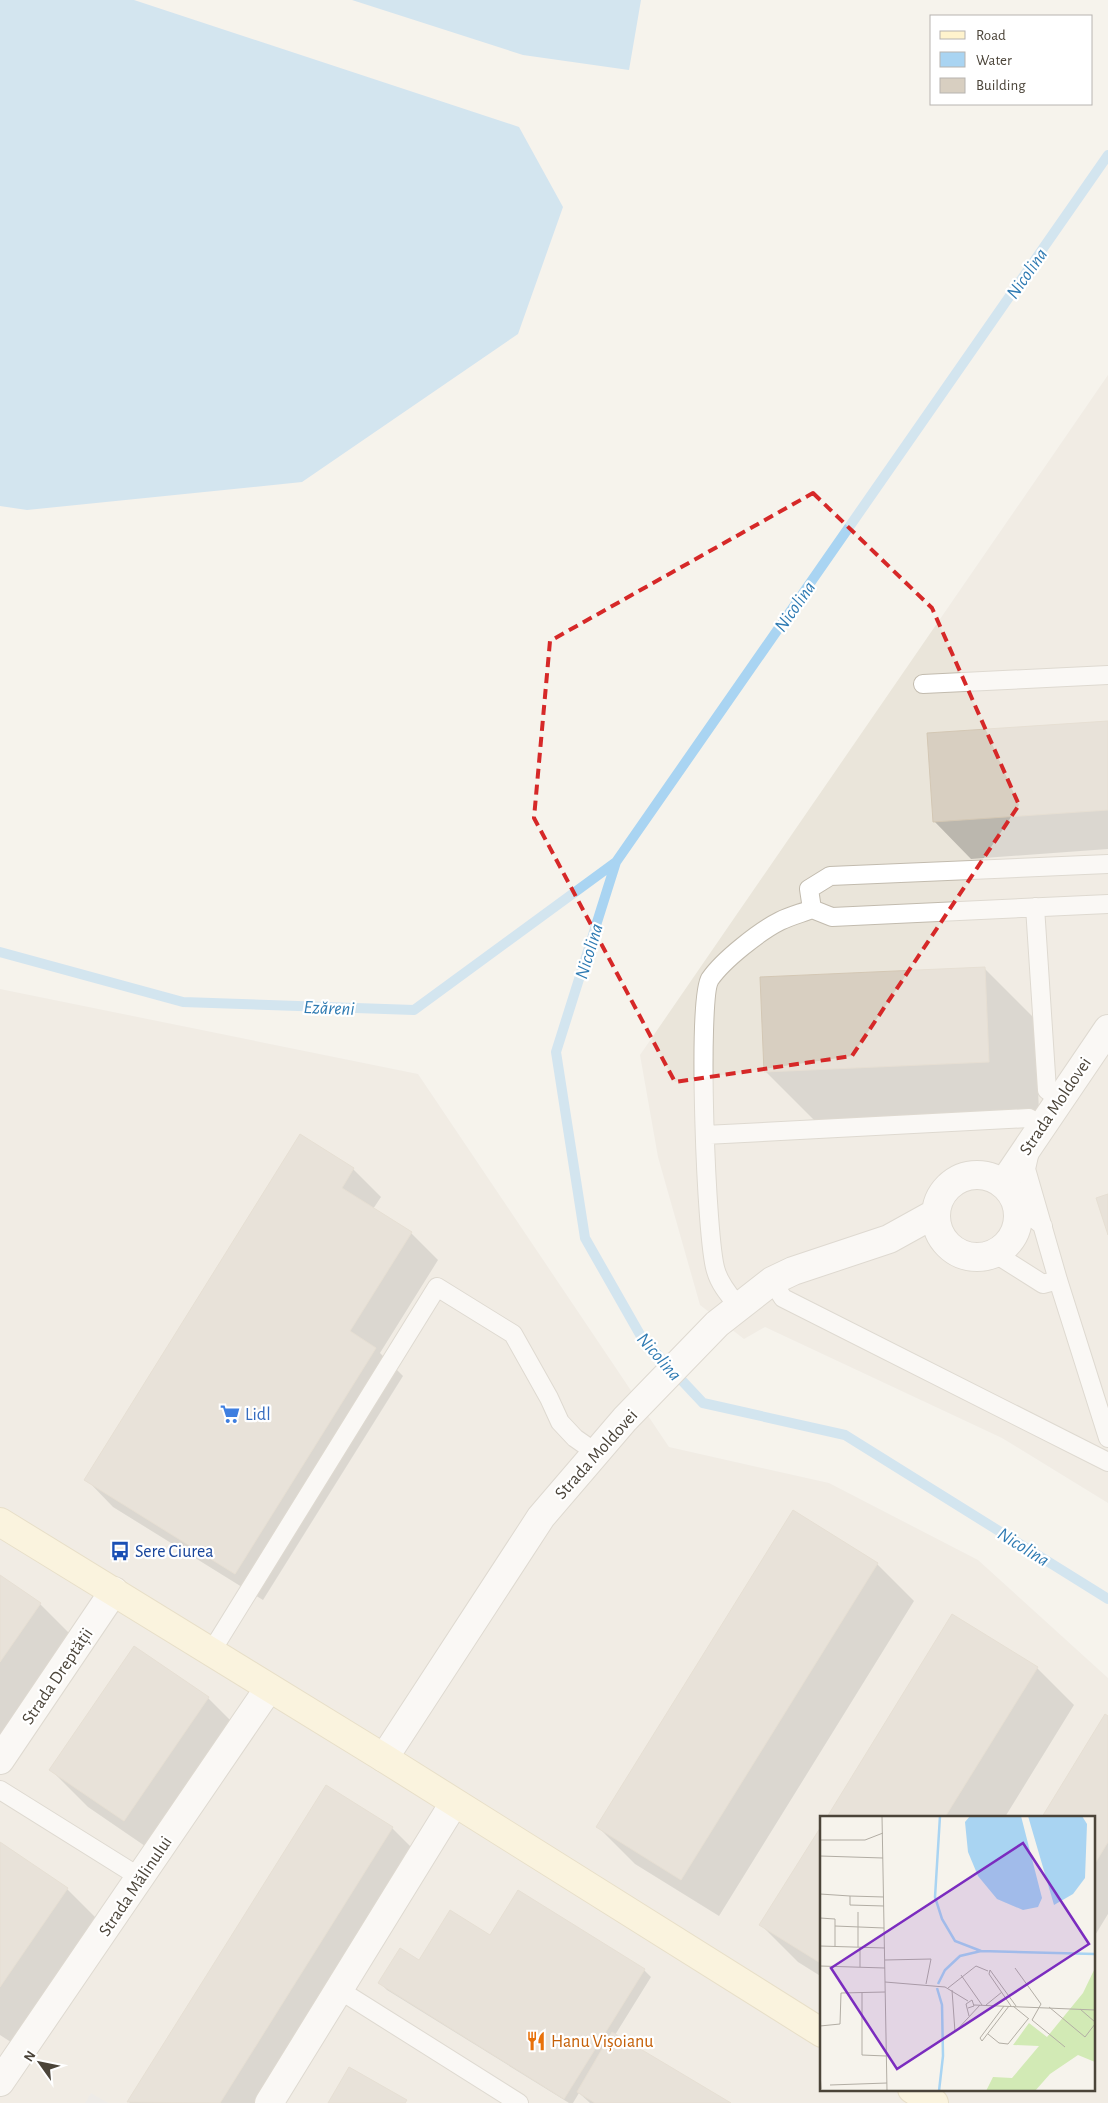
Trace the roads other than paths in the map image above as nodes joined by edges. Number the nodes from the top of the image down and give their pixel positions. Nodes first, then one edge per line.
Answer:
1 (1108, 675) edge
2 (923, 684) dead end
3 (1108, 864) edge
4 (1108, 904) edge
5 (1035, 907) junction
6 (812, 909) junction
7 (1108, 1028) edge
8 (1059, 1100) junction
9 (1037, 1132) junction
10 (706, 1135) junction
11 (1009, 1194) junction
12 (936, 1213) junction
13 (1043, 1226) junction
14 (889, 1239) junction
15 (947, 1243) junction
16 (994, 1253) junction
17 (1058, 1280) junction
18 (772, 1281) junction
19 (738, 1306) junction
20 (1108, 1438) edge
21 (595, 1452) junction
22 (1108, 1462) edge
23 (0, 1522) edge
24 (114, 1591) junction
25 (211, 1652) junction
26 (269, 1688) junction
27 (384, 1758) junction
28 (0, 1760) edge
29 (0, 1790) edge
30 (454, 1803) junction
31 (141, 1878) junction
32 (338, 1988) junction
33 (820, 2032) edge
34 (0, 2082) edge
35 (914, 2090) edge
36 (269, 2103) edge
37 (519, 2103) edge
38 (934, 2103) edge

1 - 2 lane
3 - 6 lane
4 - 5 lane
5 - 6 lane
5 - 8 lane
6 - 10 lane
7 - 8 street, Strada Moldovei
8 - 9 street, Strada Moldovei
9 - 10 lane
9 - 11 street, Strada Moldovei
9 - 13 lane
10 - 19 lane
11 - 12 street
11 - 13 lane
11 - 16 street
12 - 14 street, Strada Moldovei
12 - 15 street
13 - 17 lane
14 - 15 street, Strada Moldovei
14 - 18 street, Strada Moldovei
15 - 16 street
16 - 17 lane
17 - 20 lane
18 - 19 street, Strada Moldovei
18 - 22 lane
19 - 21 street, Strada Moldovei
21 - 25 lane
21 - 27 street, Strada Moldovei
23 - 24 main road
24 - 25 main road
24 - 28 street, Strada Dreptății
25 - 26 main road
26 - 27 main road
26 - 31 street, Strada Mălinului
27 - 30 main road
29 - 31 lane
30 - 32 street
30 - 33 main road
31 - 34 street, Strada Mălinului
32 - 36 street
32 - 37 lane
35 - 38 main road

